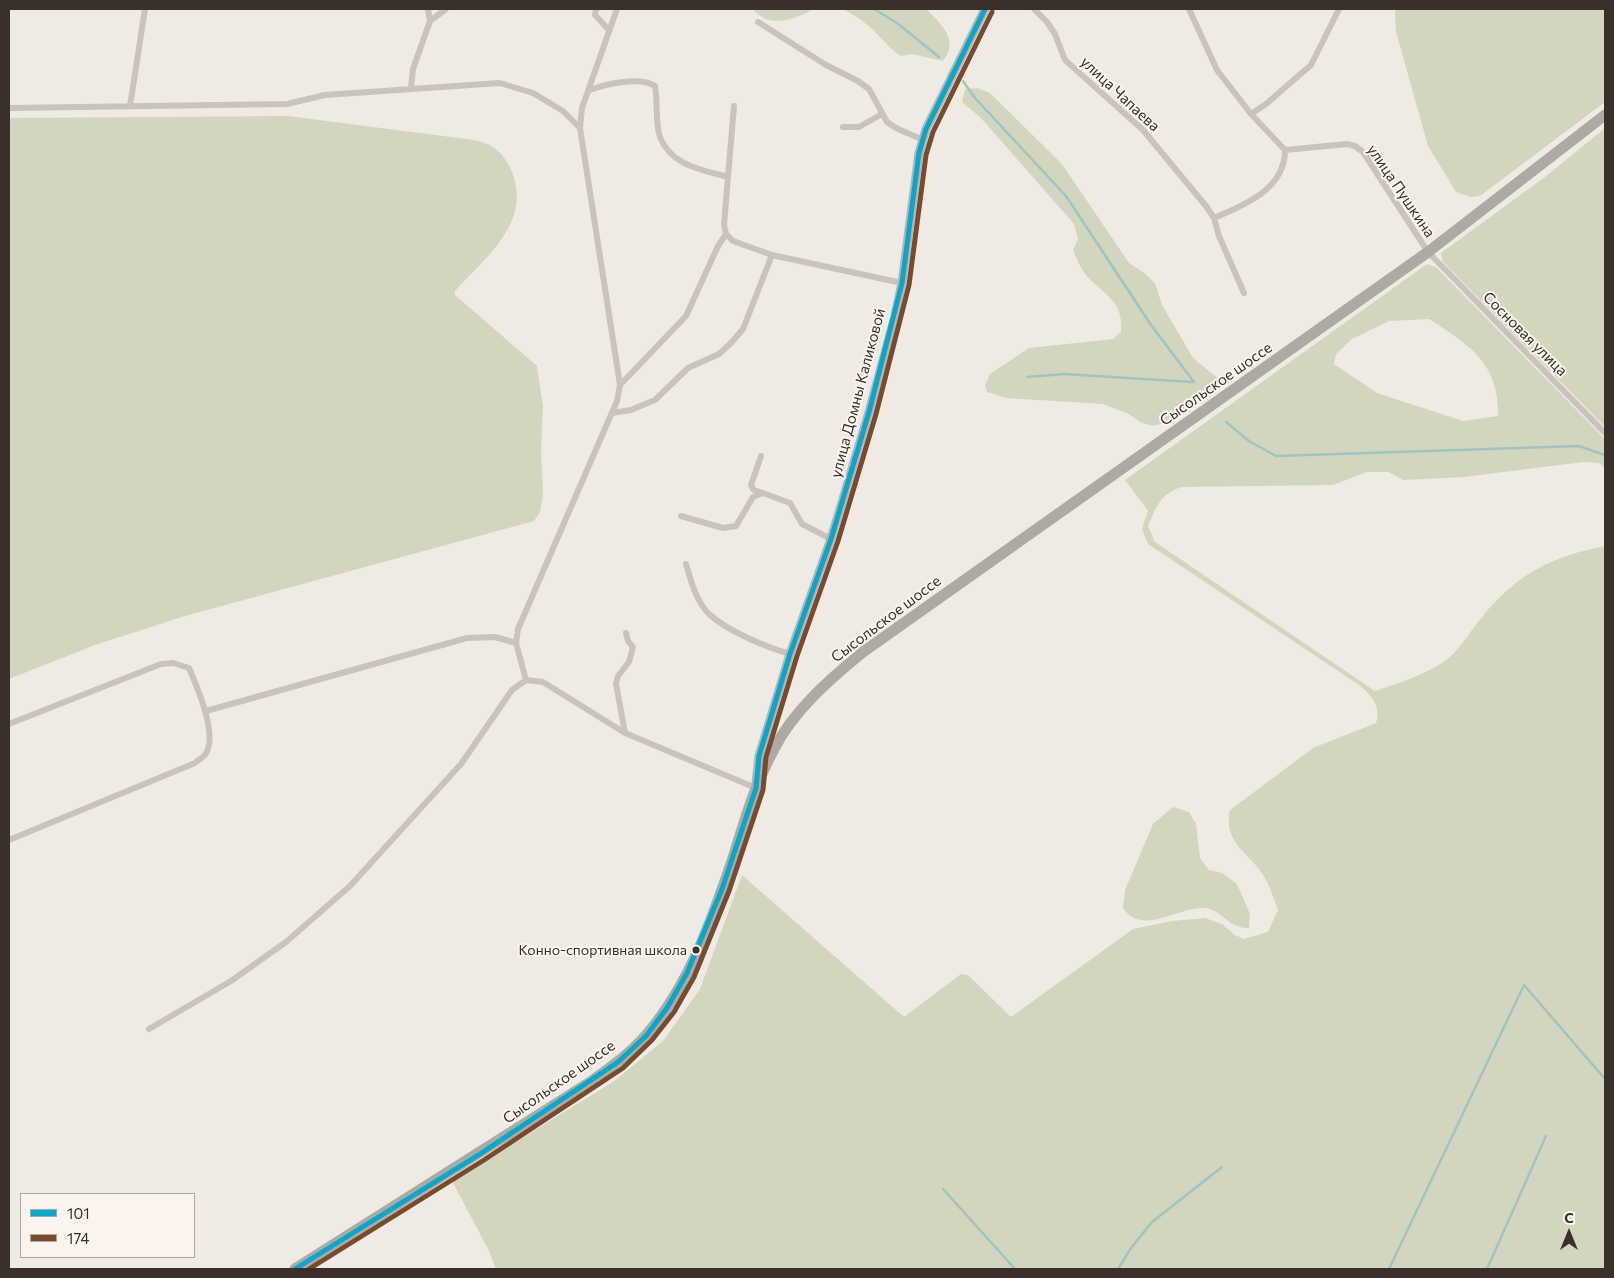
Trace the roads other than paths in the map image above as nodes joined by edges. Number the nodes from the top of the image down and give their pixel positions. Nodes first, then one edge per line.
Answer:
1 (145, 9) edge
2 (428, 9) edge
3 (446, 9) edge
4 (596, 9) edge
5 (617, 9) edge
6 (985, 9) edge
7 (1034, 9) edge
8 (1189, 9) edge
9 (1340, 9) edge
10 (430, 21) junction
11 (758, 22) dead end
12 (608, 29) junction
13 (411, 88) junction
14 (590, 90) junction
15 (130, 106) junction
16 (734, 106) dead end
17 (9, 108) edge
18 (882, 114) junction
19 (1251, 114) junction
20 (1605, 115) edge
21 (843, 127) dead end
22 (580, 128) junction
23 (923, 140) junction
24 (1285, 150) junction
25 (728, 177) junction
26 (1214, 218) junction
27 (726, 234) junction
28 (1428, 252) junction
29 (772, 255) junction
30 (902, 283) junction
31 (1244, 293) dead end
32 (620, 385) junction
33 (612, 413) junction
34 (1605, 433) edge
35 (761, 456) dead end
36 (764, 493) junction
37 (681, 516) dead end
38 (832, 539) junction
39 (686, 564) dead end
40 (626, 633) dead end
41 (516, 643) junction
42 (790, 654) junction
43 (526, 680) junction
44 (206, 711) junction
45 (9, 724) edge
46 (625, 733) junction
47 (756, 788) junction
48 (9, 840) edge
49 (149, 1029) dead end
50 (295, 1269) edge

1 - 15 street
2 - 10 street
3 - 10 street
4 - 12 street
5 - 12 street
6 - 23 main road, улица Домны Каликовой
7 - 26 street, улица Чапаева
8 - 19 street
9 - 19 street
10 - 13 street
11 - 18 street
12 - 14 street
13 - 15 street
13 - 22 street
14 - 22 street
14 - 25 street
15 - 17 street
16 - 25 street
18 - 21 street
18 - 23 street
19 - 24 street
20 - 28 highway, Сысольское шоссе
22 - 32 street
23 - 30 main road, улица Домны Каликовой
24 - 26 street
24 - 28 street, улица Пушкина
25 - 27 street
26 - 31 street
27 - 29 street
27 - 32 street
28 - 34 street, Сосновая улица
28 - 47 highway, Сысольское шоссе
29 - 30 street
29 - 33 street
30 - 38 main road, улица Домны Каликовой
32 - 33 street
33 - 41 street
35 - 36 street
36 - 37 street
36 - 38 street
38 - 42 main road, улица Домны Каликовой
39 - 42 street
40 - 46 street
41 - 43 street
41 - 44 street
42 - 47 main road, улица Домны Каликовой
43 - 46 street
43 - 49 street
44 - 45 street
44 - 48 street
46 - 47 street
47 - 50 highway, Сысольское шоссе

